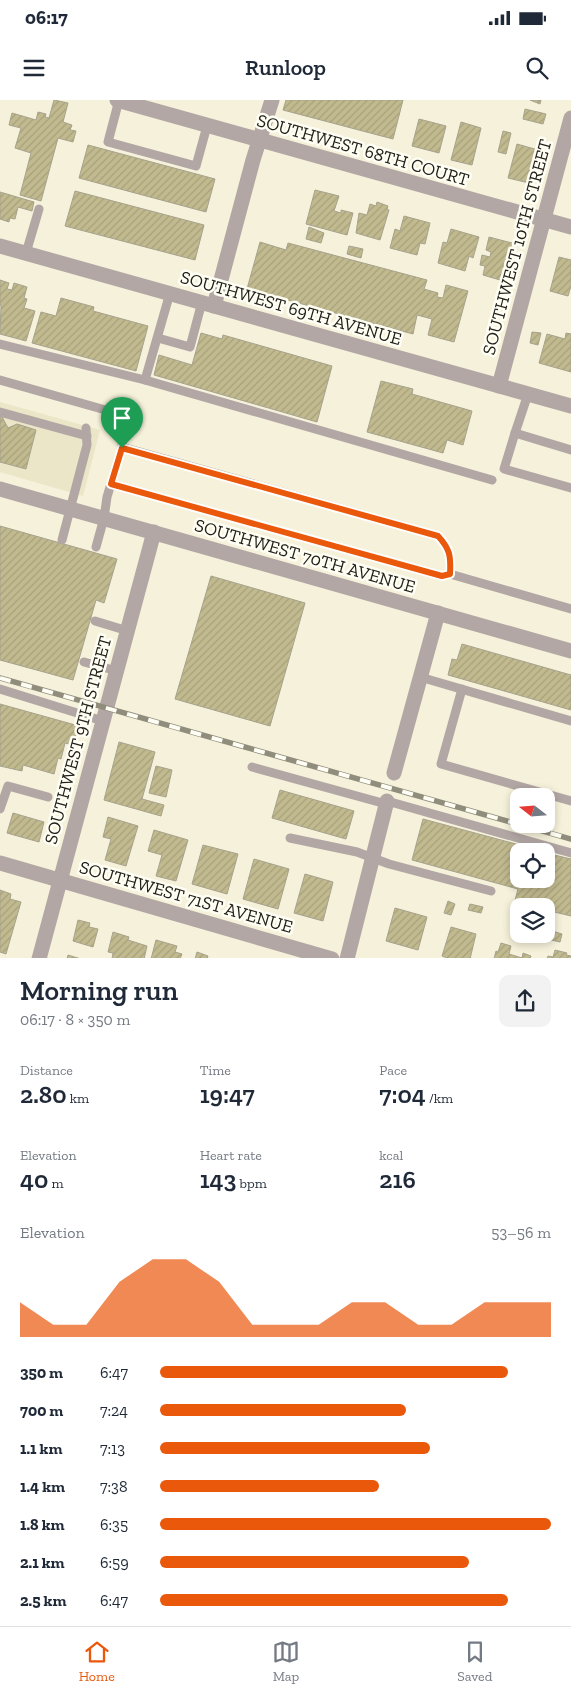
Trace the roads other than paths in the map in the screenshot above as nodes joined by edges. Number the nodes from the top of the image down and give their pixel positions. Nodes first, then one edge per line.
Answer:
1 (118, 100) edge
2 (272, 100) edge
3 (571, 118) edge
4 (207, 126) junction
5 (259, 141) junction
6 (39, 209) dead end
7 (544, 220) junction
8 (571, 227) edge
9 (0, 246) edge
10 (26, 253) junction
11 (170, 293) junction
12 (208, 304) junction
13 (158, 338) junction
14 (0, 344) edge
15 (0, 380) edge
16 (145, 380) junction
17 (499, 386) junction
18 (528, 394) junction
19 (571, 406) edge
20 (0, 412) edge
21 (515, 434) junction
22 (122, 448) junction
23 (571, 450) edge
24 (492, 480) dead end
25 (111, 484) junction
26 (571, 488) edge
27 (0, 489) edge
28 (71, 508) junction
29 (104, 518) junction
30 (154, 532) junction
31 (62, 540) dead end
32 (96, 547) dead end
33 (450, 574) junction
34 (571, 609) edge
35 (438, 613) junction
36 (94, 621) dead end
37 (128, 631) junction
38 (571, 651) edge
39 (84, 662) dead end
40 (117, 671) junction
41 (420, 677) junction
42 (0, 689) edge
43 (462, 689) junction
44 (104, 721) junction
45 (571, 721) edge
46 (252, 767) dead end
47 (394, 773) dead end
48 (48, 797) dead end
49 (571, 801) edge
50 (386, 802) junction
51 (0, 809) edge
52 (290, 838) dead end
53 (571, 853) edge
54 (372, 858) junction
55 (0, 863) edge
56 (59, 880) junction
57 (491, 891) dead end
58 (39, 958) edge
59 (332, 958) edge
60 (346, 958) edge

1 - 4 street, SOUTHWEST 68TH COURT
1 - 4 lane
2 - 5 street
3 - 7 street, SOUTHWEST 10TH STREET
4 - 5 street, SOUTHWEST 68TH COURT
5 - 7 street, SOUTHWEST 68TH COURT
5 - 12 street
6 - 10 lane
7 - 8 street, SOUTHWEST 68TH COURT
7 - 17 street, SOUTHWEST 10TH STREET
9 - 10 street, SOUTHWEST 69TH AVENUE
10 - 11 street, SOUTHWEST 69TH AVENUE
11 - 12 street, SOUTHWEST 69TH AVENUE
11 - 13 lane
12 - 13 lane
12 - 17 street, SOUTHWEST 69TH AVENUE
13 - 16 lane
14 - 16 lane
15 - 22 lane
16 - 24 lane
17 - 18 street, SOUTHWEST 69TH AVENUE
18 - 19 street, SOUTHWEST 69TH AVENUE
18 - 21 lane
20 - 28 lane
21 - 23 lane
21 - 26 lane
22 - 25 lane
22 - 33 lane
25 - 29 lane
25 - 33 lane
27 - 28 street, SOUTHWEST 70TH AVENUE
28 - 29 street, SOUTHWEST 70TH AVENUE
28 - 31 lane
29 - 30 street, SOUTHWEST 70TH AVENUE
29 - 32 lane
30 - 35 street, SOUTHWEST 70TH AVENUE
30 - 37 street, SOUTHWEST 9TH STREET
33 - 34 lane
35 - 38 street, SOUTHWEST 70TH AVENUE
35 - 41 street
36 - 37 lane
37 - 40 street, SOUTHWEST 9TH STREET
39 - 40 lane
40 - 44 street, SOUTHWEST 9TH STREET
41 - 43 lane
41 - 47 street
42 - 44 lane
43 - 45 lane
43 - 49 lane
44 - 56 street, SOUTHWEST 9TH STREET
46 - 50 lane
48 - 51 lane
50 - 53 lane
50 - 54 street
52 - 54 lane
54 - 57 lane
54 - 60 street
55 - 56 street, SOUTHWEST 71ST AVENUE
56 - 58 street, SOUTHWEST 9TH STREET
56 - 59 street, SOUTHWEST 71ST AVENUE

